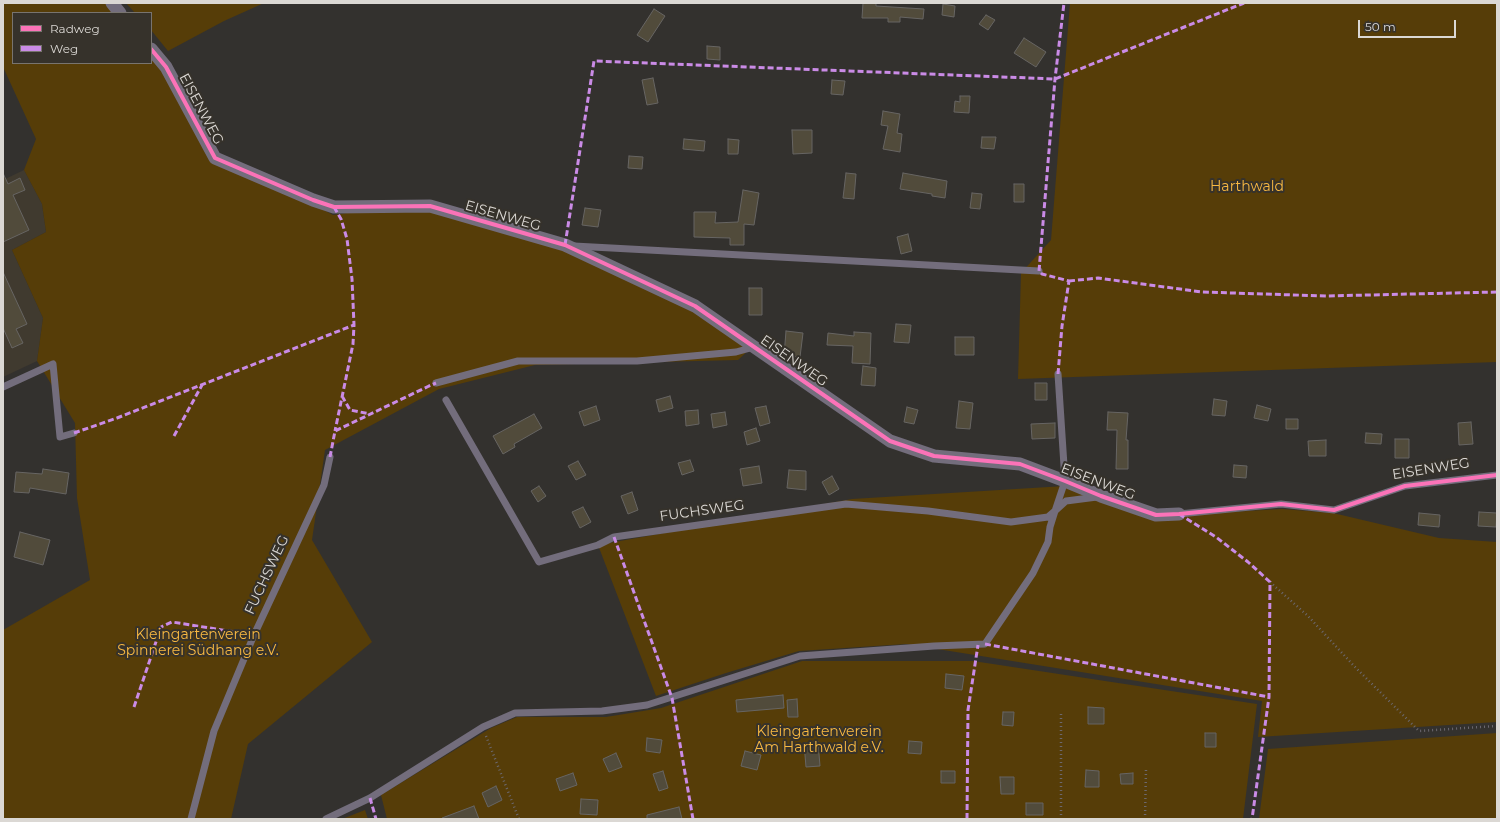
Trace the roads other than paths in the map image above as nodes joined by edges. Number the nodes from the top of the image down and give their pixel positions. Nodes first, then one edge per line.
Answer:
1 (112, 3) edge
2 (119, 12) edge
3 (152, 50) edge
4 (565, 245) junction
5 (1039, 270) dead end
6 (754, 347) junction
7 (1058, 374) dead end
8 (436, 383) dead end
9 (3, 387) edge
10 (446, 400) dead end
11 (74, 433) dead end
12 (330, 457) dead end
13 (1497, 475) edge
14 (1065, 481) junction
15 (1101, 496) junction
16 (1055, 511) junction
17 (1179, 514) joint
18 (191, 819) edge
19 (326, 819) edge

1 - 2 street
3 - 4 street, EISENWEG
4 - 5 lane
4 - 6 street, EISENWEG
6 - 8 lane
6 - 14 street, EISENWEG
7 - 14 lane
9 - 11 lane
10 - 16 lane, FUCHSWEG
12 - 18 lane, FUCHSWEG
13 - 17 lane, EISENWEG
14 - 15 street, EISENWEG
14 - 16 lane
15 - 16 lane
15 - 17 street, EISENWEG
16 - 19 lane

